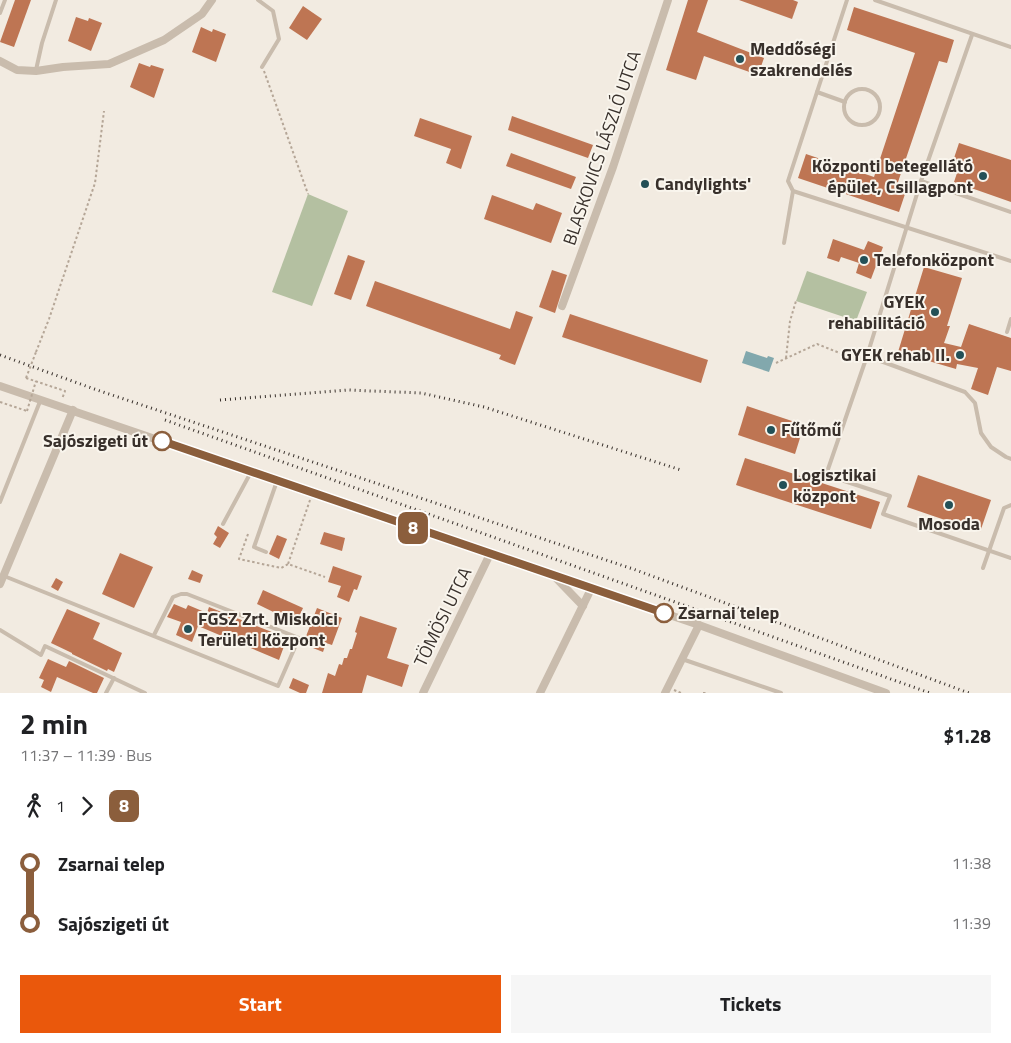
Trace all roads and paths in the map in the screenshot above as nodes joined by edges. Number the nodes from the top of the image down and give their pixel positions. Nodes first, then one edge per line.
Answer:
1 (5, 0) edge
2 (56, 0) edge
3 (212, 0) edge
4 (258, 0) edge
5 (668, 0) edge
6 (846, 0) edge
7 (875, 0) edge
8 (0, 13) edge
9 (972, 35) junction
10 (1011, 47) edge
11 (0, 61) edge
12 (262, 67) joint
13 (36, 71) junction
14 (816, 92) junction
15 (845, 102) junction
16 (104, 111) dead end
17 (921, 181) junction
18 (793, 191) junction
19 (308, 194) dead end
20 (1011, 212) edge
21 (906, 228) junction
22 (784, 243) dead end
23 (1011, 261) edge
24 (796, 301) dead end
25 (562, 306) dead end
26 (1011, 319) edge
27 (1007, 332) dead end
28 (867, 356) junction
29 (786, 358) junction
30 (864, 362) junction
31 (776, 363) dead end
32 (36, 382) junction
33 (0, 386) edge
34 (63, 398) dead end
35 (41, 399) junction
36 (0, 402) edge
37 (73, 410) junction
38 (1011, 458) edge
39 (252, 472) junction
40 (277, 481) junction
41 (312, 493) junction
42 (0, 502) edge
43 (1011, 505) edge
44 (223, 524) dead end
45 (248, 534) dead end
46 (989, 550) junction
47 (266, 552) dead end
48 (490, 554) junction
49 (1011, 558) edge
50 (288, 564) junction
51 (983, 568) dead end
52 (4, 575) junction
53 (553, 576) junction
54 (325, 577) dead end
55 (0, 584) edge
56 (591, 588) junction
57 (583, 606) junction
58 (699, 625) junction
59 (0, 630) edge
60 (154, 635) junction
61 (682, 659) junction
62 (114, 678) junction
63 (106, 693) edge
64 (145, 693) edge
65 (423, 693) edge
66 (540, 693) edge
67 (665, 693) edge
68 (702, 693) edge
69 (708, 693) edge
70 (782, 693) edge
71 (886, 693) edge

1 - 8 lane
2 - 13 lane
3 - 13 street
4 - 12 lane
5 - 25 street, BLASKOVICS LÁSZLÓ UTCA
6 - 14 lane
7 - 9 lane
9 - 10 lane
9 - 17 lane
11 - 13 street
12 - 19 path
14 - 15 lane
14 - 18 lane
15 - 15 lane
16 - 32 path, bridge
17 - 20 lane
17 - 21 lane
18 - 21 lane
18 - 22 lane
21 - 23 lane
21 - 28 lane
24 - 29 path
26 - 27 lane
28 - 30 lane
28 - 38 lane
29 - 30 path
29 - 31 path
30 - 46 lane
32 - 34 path
32 - 36 path, bridge
33 - 35 street
35 - 37 street
35 - 42 lane
37 - 39 street
37 - 52 street
39 - 40 street
39 - 44 lane
40 - 41 street
40 - 47 lane
41 - 48 street
41 - 50 path
43 - 46 lane
45 - 50 path
46 - 49 lane
46 - 51 lane
48 - 53 street
48 - 65 street, TÖMÖSI UTCA
50 - 54 path
52 - 55 street
52 - 60 lane
53 - 56 street
53 - 57 street
56 - 57 street
56 - 58 street
57 - 66 street
58 - 61 street
58 - 71 street
59 - 62 lane
60 - 60 lane
61 - 67 street
61 - 70 lane
62 - 63 lane
62 - 64 lane
68 - 69 path

